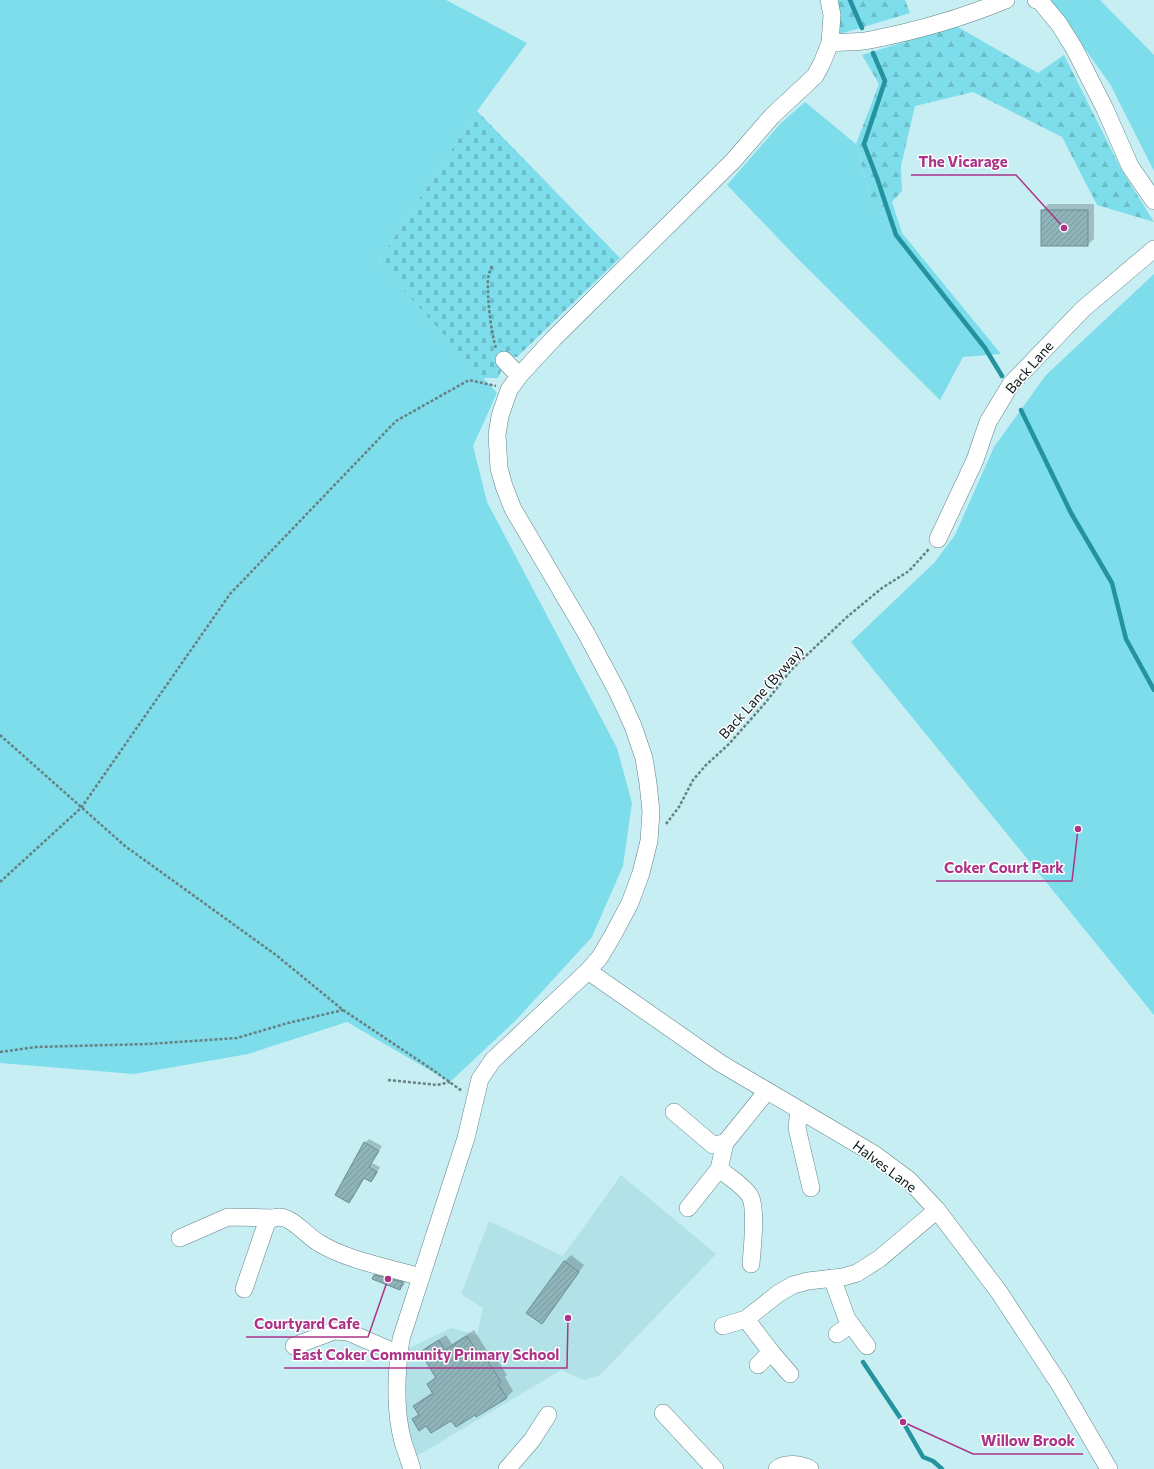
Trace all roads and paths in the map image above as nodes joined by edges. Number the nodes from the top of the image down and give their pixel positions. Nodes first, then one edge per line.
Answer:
1 (829, 0) edge
2 (1006, 0) edge
3 (1036, 0) edge
4 (830, 43) junction
5 (1154, 201) edge
6 (1154, 249) edge
7 (492, 266) dead end
8 (504, 360) joint
9 (519, 376) junction
10 (509, 390) junction
11 (938, 539) joint
12 (0, 735) edge
13 (81, 808) junction
14 (649, 841) junction
15 (0, 882) edge
16 (588, 971) junction
17 (343, 1010) junction
18 (0, 1052) edge
19 (388, 1080) dead end
20 (450, 1082) junction
21 (767, 1091) junction
22 (474, 1100) junction
23 (799, 1110) junction
24 (674, 1112) dead end
25 (725, 1143) junction
26 (719, 1170) junction
27 (811, 1188) dead end
28 (688, 1208) dead end
29 (937, 1210) junction
30 (273, 1218) junction
31 (180, 1238) dead end
32 (751, 1264) dead end
33 (421, 1277) junction
34 (832, 1278) junction
35 (244, 1289) dead end
36 (746, 1319) junction
37 (851, 1324) junction
38 (723, 1326) dead end
39 (837, 1334) dead end
40 (294, 1346) dead end
41 (867, 1346) dead end
42 (771, 1352) junction
43 (399, 1354) junction
44 (758, 1365) dead end
45 (790, 1374) dead end
46 (664, 1411) dead end
47 (548, 1416) dead end
48 (412, 1469) edge
49 (507, 1469) edge
50 (715, 1469) edge
51 (777, 1469) edge
52 (810, 1469) edge
53 (1109, 1469) edge

1 - 4 street
2 - 4 street
3 - 5 street
4 - 9 street
6 - 11 street, Back Lane
7 - 8 path
8 - 9 street
9 - 10 street
10 - 13 path
10 - 14 street
11 - 14 path, Back Lane (Byway)
12 - 13 path
13 - 15 path
13 - 17 path
14 - 16 street
16 - 21 street, Halves Lane
16 - 22 street
17 - 18 path
17 - 20 path
19 - 20 path
20 - 22 path
21 - 23 street, Halves Lane
21 - 25 street
22 - 33 street
23 - 27 street
23 - 29 street, Halves Lane
24 - 25 street
25 - 26 street
26 - 28 street
26 - 32 street
29 - 34 street
29 - 53 street, Halves Lane
30 - 31 street
30 - 33 street
30 - 35 street
33 - 43 street
34 - 36 street
34 - 37 street
36 - 38 street
36 - 42 street
37 - 39 street
37 - 41 street
40 - 43 street
42 - 44 street
42 - 45 street
43 - 48 street
46 - 50 street
47 - 49 street
51 - 52 street

